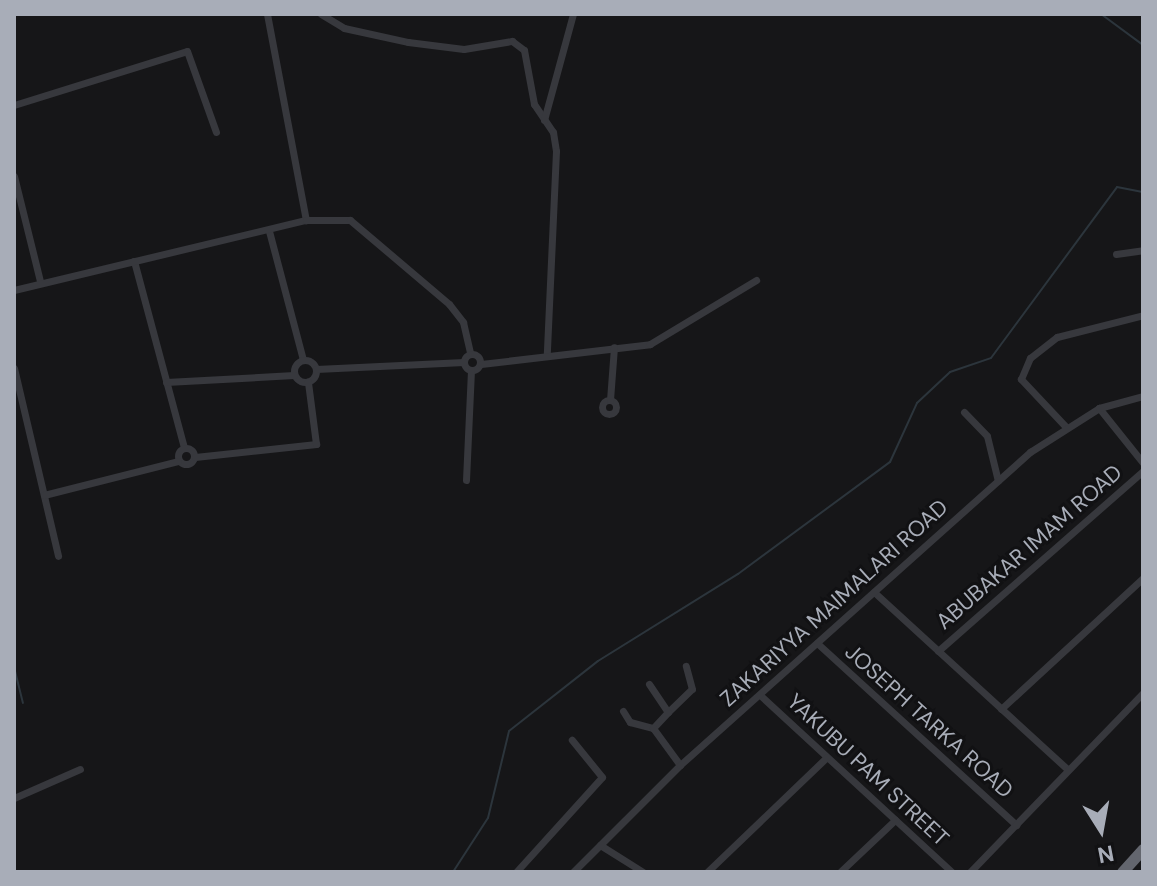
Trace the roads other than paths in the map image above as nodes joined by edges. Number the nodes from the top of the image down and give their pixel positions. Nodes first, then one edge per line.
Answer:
1 (267, 14) edge
2 (321, 14) edge
3 (573, 14) edge
4 (14, 105) edge
5 (544, 120) junction
6 (216, 132) dead end
7 (14, 176) edge
8 (306, 220) junction
9 (26, 225) junction
10 (14, 229) edge
11 (269, 231) junction
12 (1143, 250) edge
13 (1116, 254) dead end
14 (134, 261) junction
15 (756, 280) dead end
16 (40, 281) junction
17 (14, 290) edge
18 (1143, 315) edge
19 (614, 347) junction
20 (470, 353) junction
21 (547, 353) junction
22 (303, 360) junction
23 (464, 362) junction
24 (481, 364) junction
25 (14, 368) edge
26 (316, 369) junction
27 (471, 370) junction
28 (294, 375) junction
29 (166, 382) junction
30 (308, 382) junction
31 (1143, 396) edge
32 (610, 400) dead end
33 (1099, 408) junction
34 (964, 412) dead end
35 (1066, 427) junction
36 (184, 447) junction
37 (195, 457) junction
38 (178, 461) junction
39 (1143, 463) edge
40 (1143, 471) edge
41 (466, 480) dead end
42 (998, 481) junction
43 (44, 495) junction
44 (58, 556) dead end
45 (1143, 578) edge
46 (874, 592) junction
47 (817, 643) junction
48 (938, 651) junction
49 (686, 666) dead end
50 (649, 684) dead end
51 (1143, 693) edge
52 (760, 695) junction
53 (1001, 709) junction
54 (623, 711) dead end
55 (668, 712) junction
56 (653, 728) junction
57 (572, 740) dead end
58 (827, 757) junction
59 (680, 765) junction
60 (80, 769) dead end
61 (1068, 770) junction
62 (14, 798) edge
63 (895, 820) junction
64 (1016, 825) junction
65 (600, 845) junction
66 (1143, 849) edge
67 (1143, 858) edge
68 (516, 872) edge
69 (573, 872) edge
70 (643, 872) edge
71 (707, 872) edge
72 (840, 872) edge
73 (952, 872) edge
74 (970, 872) edge
75 (1122, 872) edge
76 (1131, 872) edge

1 - 8 street
2 - 5 street
3 - 5 street
4 - 6 street
5 - 21 street
7 - 9 street
8 - 11 street
8 - 20 street
9 - 10 street
9 - 16 street
11 - 14 street
11 - 22 street
12 - 13 street
14 - 16 street
14 - 29 street
15 - 19 street
16 - 17 street
18 - 35 street
19 - 21 street
19 - 32 street
20 - 23 street
20 - 24 street
21 - 24 street
22 - 26 street
22 - 28 street
23 - 26 street
23 - 27 street
24 - 27 street
25 - 43 street
26 - 30 street
27 - 41 street
28 - 29 street
28 - 30 street
29 - 36 street
30 - 37 street
31 - 33 street, ZAKARIYYA MAIMALARI ROAD
33 - 35 street, ZAKARIYYA MAIMALARI ROAD
33 - 39 street
34 - 42 street
35 - 42 street, ZAKARIYYA MAIMALARI ROAD
36 - 37 street
36 - 38 street
37 - 38 street
38 - 43 street
40 - 48 street, ABUBAKAR IMAM ROAD
42 - 46 street, ZAKARIYYA MAIMALARI ROAD
43 - 44 street
45 - 53 street
46 - 47 street, ZAKARIYYA MAIMALARI ROAD
46 - 48 street
47 - 52 street, ZAKARIYYA MAIMALARI ROAD
47 - 64 street, JOSEPH TARKA ROAD
48 - 53 street
49 - 55 street
50 - 55 street
51 - 61 street
52 - 58 street, YAKUBU PAM STREET
52 - 59 street, ZAKARIYYA MAIMALARI ROAD
53 - 61 street
54 - 56 street
55 - 56 street
56 - 59 street
57 - 68 street
58 - 63 street, YAKUBU PAM STREET
58 - 71 street
59 - 65 street, ZAKARIYYA MAIMALARI ROAD
60 - 62 street
61 - 64 street
63 - 72 street
63 - 73 street, YAKUBU PAM STREET
64 - 74 street
65 - 69 street, ZAKARIYYA MAIMALARI ROAD
65 - 70 street
66 - 75 highway
67 - 76 highway

